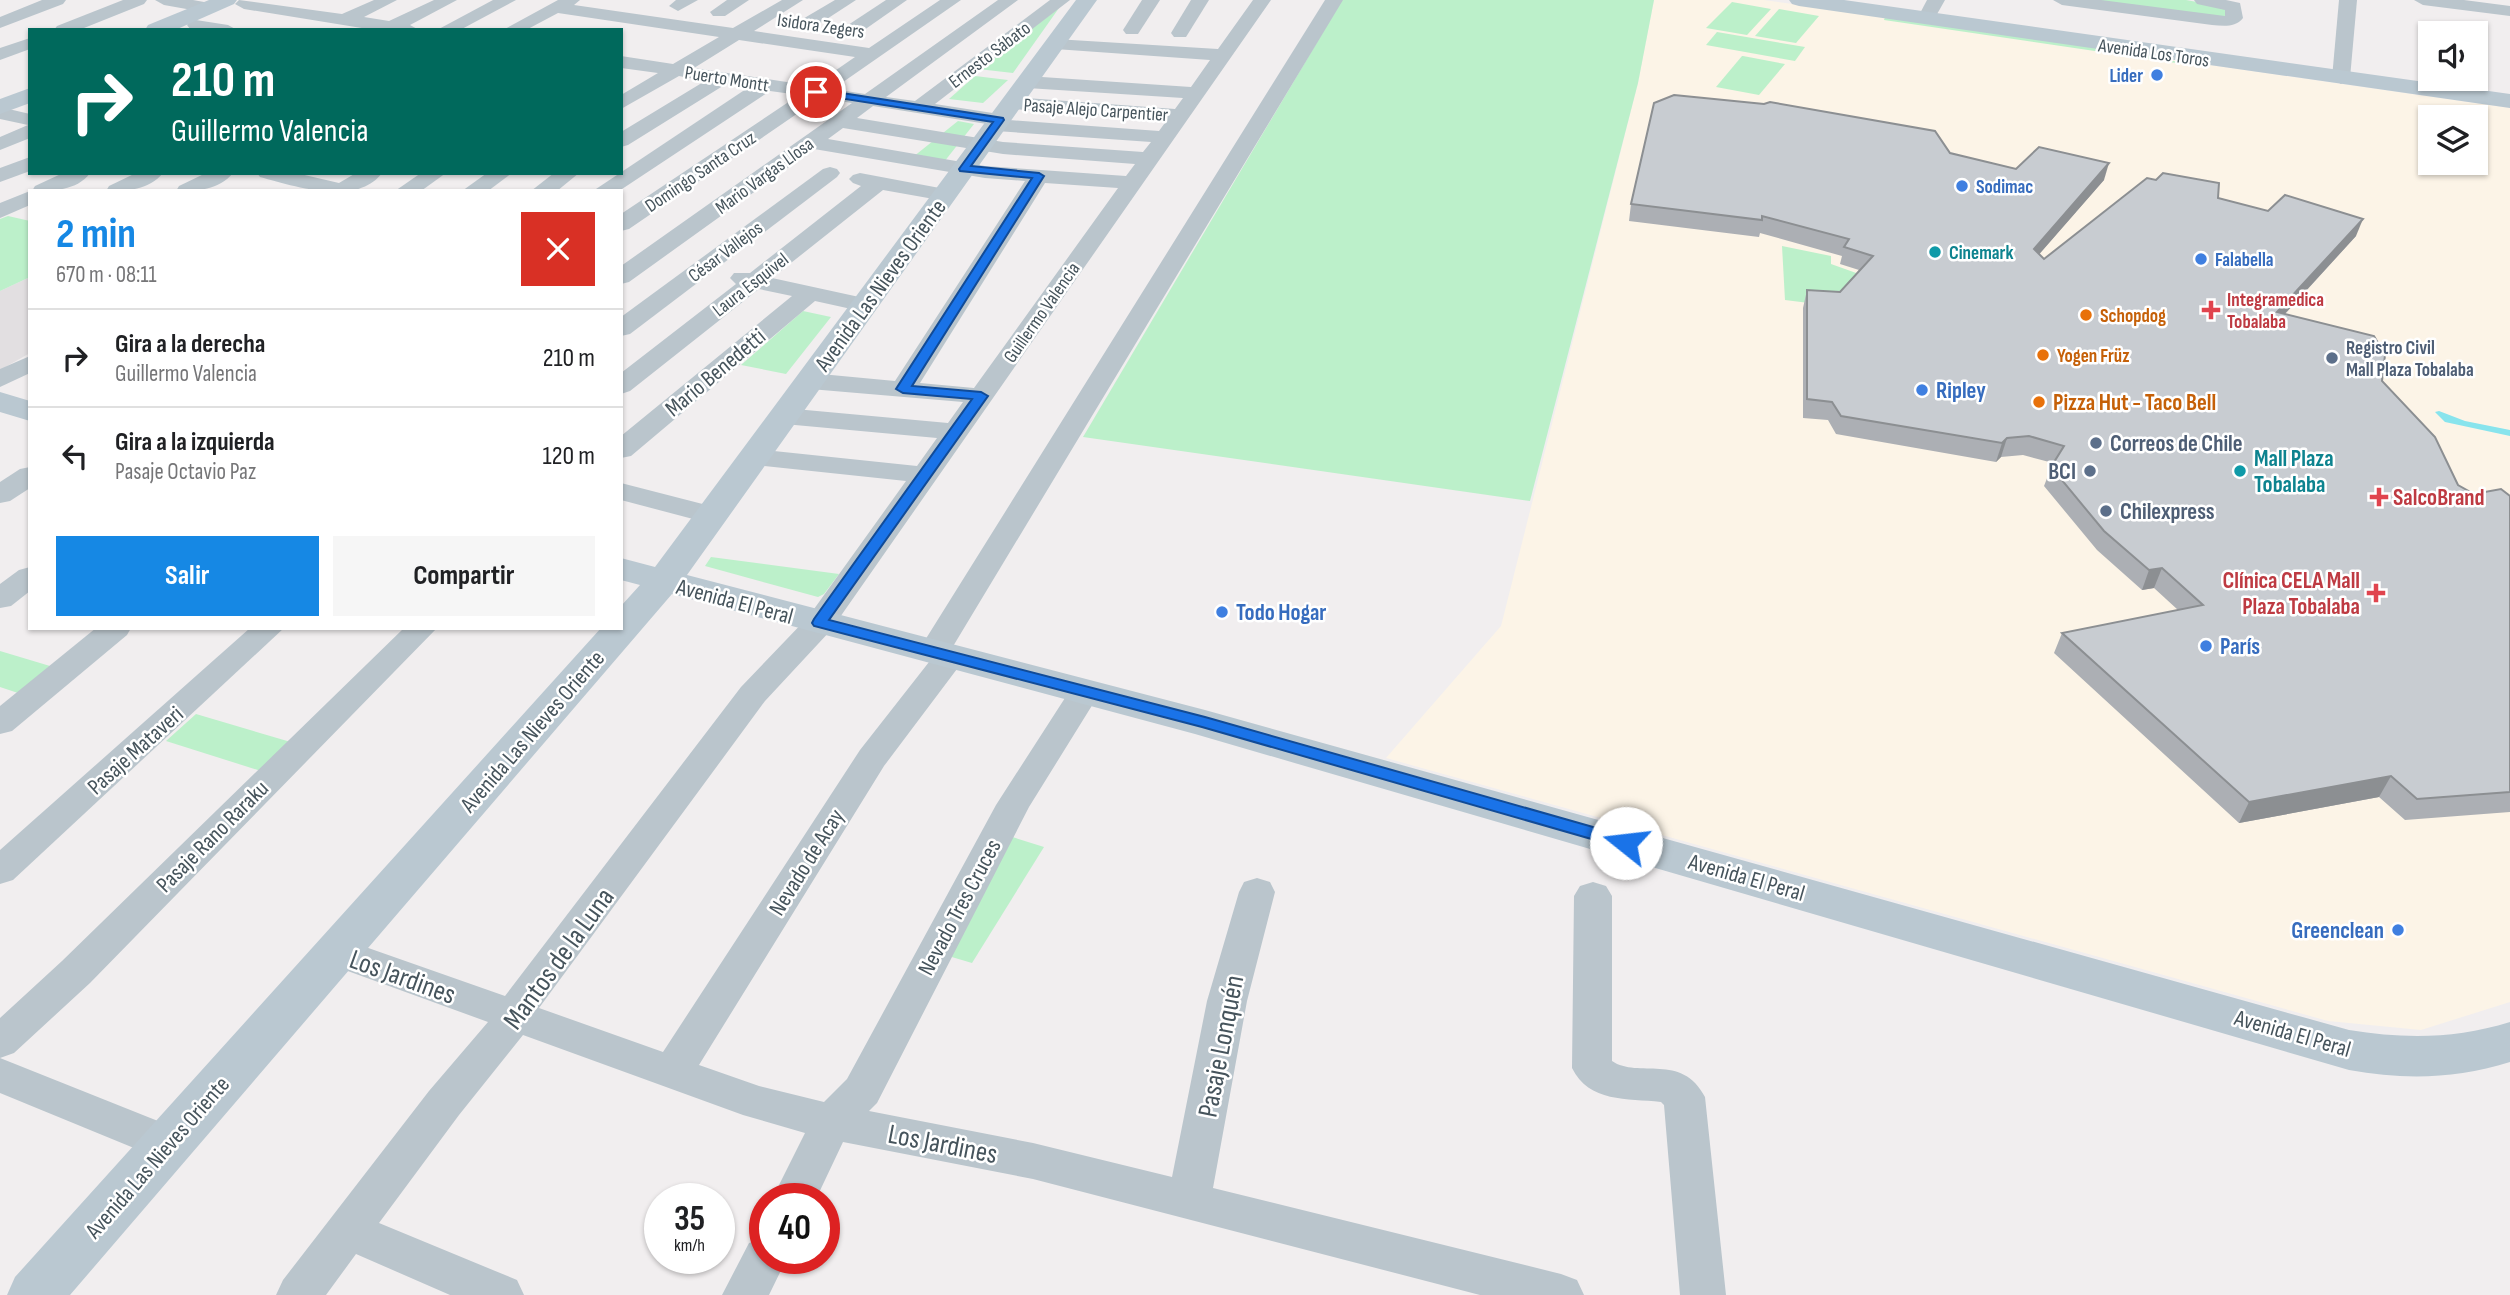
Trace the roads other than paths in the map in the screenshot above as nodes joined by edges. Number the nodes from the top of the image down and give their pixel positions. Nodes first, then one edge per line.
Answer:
1 (138, 0) edge
2 (164, 0) edge
3 (329, 0) edge
4 (388, 0) edge
5 (448, 0) edge
6 (507, 0) edge
7 (740, 0) edge
8 (794, 0) edge
9 (847, 0) edge
10 (898, 0) edge
11 (952, 0) edge
12 (1009, 0) edge
13 (1151, 0) edge
14 (1200, 0) edge
15 (1262, 0) edge
16 (1334, 0) edge
17 (1799, 0) edge
18 (2062, 0) edge
19 (2203, 0) edge
20 (2348, 0) edge
21 (2423, 0) edge
22 (11, 1) edge
23 (50, 3) edge
24 (676, 3) edge
25 (563, 4) edge
26 (2139, 5) edge
27 (1931, 9) edge
28 (219, 11) edge
29 (2510, 11) edge
30 (719, 12) junction
31 (300, 13) junction
32 (763, 18) junction
33 (344, 20) junction
34 (0, 23) edge
35 (807, 24) junction
36 (391, 27) junction
37 (518, 27) edge
38 (68, 28) edge
39 (163, 28) edge
40 (227, 28) edge
41 (397, 28) edge
42 (450, 28) edge
43 (549, 28) dead end
44 (851, 30) junction
45 (736, 34) junction
46 (1194, 34) junction
47 (897, 37) junction
48 (28, 44) edge
49 (682, 48) dead end
50 (707, 52) junction
51 (0, 54) edge
52 (872, 54) junction
53 (1223, 55) junction
54 (734, 56) dead end
55 (623, 64) edge
56 (1041, 67) edge
57 (817, 68) dead end
58 (675, 70) junction
59 (1184, 71) dead end
60 (845, 72) junction
61 (722, 78) junction
62 (2341, 78) junction
63 (28, 83) edge
64 (766, 84) junction
65 (816, 92) junction
66 (1196, 93) junction
67 (0, 94) edge
68 (28, 96) edge
69 (869, 100) junction
70 (2510, 101) edge
71 (623, 102) edge
72 (0, 107) edge
73 (918, 108) junction
74 (0, 113) edge
75 (1181, 115) junction
76 (28, 120) edge
77 (839, 121) junction
78 (28, 132) edge
79 (1165, 136) junction
80 (623, 140) edge
81 (810, 142) junction
82 (0, 144) edge
83 (1149, 159) junction
84 (28, 164) edge
85 (780, 164) junction
86 (964, 169) junction
87 (830, 173) junction
88 (76, 175) edge
89 (149, 175) edge
90 (219, 175) edge
91 (287, 175) edge
92 (369, 175) edge
93 (433, 175) edge
94 (499, 175) edge
95 (566, 175) edge
96 (1039, 176) junction
97 (0, 177) edge
98 (307, 177) edge
99 (879, 182) junction
100 (1132, 183) junction
101 (477, 188) edge
102 (47, 189) edge
103 (121, 189) edge
104 (191, 189) edge
105 (338, 189) edge
106 (346, 189) edge
107 (409, 189) edge
108 (545, 189) edge
109 (607, 189) edge
110 (945, 195) junction
111 (28, 198) edge
112 (3, 209) edge
113 (28, 214) edge
114 (625, 219) edge
115 (623, 252) edge
116 (648, 258) junction
117 (701, 269) junction
118 (623, 276) edge
119 (754, 281) junction
120 (810, 293) junction
121 (865, 305) junction
122 (623, 328) edge
123 (28, 368) edge
124 (810, 381) junction
125 (623, 384) edge
126 (903, 389) junction
127 (981, 396) junction
128 (13, 403) edge
129 (784, 416) junction
130 (955, 432) junction
131 (623, 448) edge
132 (754, 457) junction
133 (925, 474) junction
134 (28, 476) edge
135 (623, 492) edge
136 (0, 495) edge
137 (712, 515) junction
138 (642, 576) edge
139 (28, 578) edge
140 (0, 599) edge
141 (623, 599) edge
142 (820, 623) junction
143 (114, 630) edge
144 (268, 630) edge
145 (420, 630) edge
146 (598, 630) edge
147 (942, 655) junction
148 (1085, 691) junction
149 (0, 723) edge
150 (0, 871) edge
151 (1257, 892) dead end
152 (1593, 896) dead end
153 (337, 952) junction
154 (514, 1016) junction
155 (0, 1042) edge
156 (2510, 1042) edge
157 (672, 1073) junction
158 (0, 1074) edge
159 (832, 1122) junction
160 (168, 1144) junction
161 (802, 1183) edge
162 (1189, 1201) junction
163 (348, 1230) junction
164 (756, 1274) edge
165 (35, 1295) edge
166 (299, 1295) edge
167 (501, 1295) edge
168 (746, 1295) edge
169 (1561, 1295) edge
170 (1703, 1295) edge

1 - 38 street
2 - 28 street
3 - 31 street
4 - 33 street
5 - 36 street
6 - 42 street
7 - 30 street
8 - 32 street
9 - 35 street
10 - 44 street
11 - 47 street, Domingo Santa Cruz
12 - 69 street, Mario Vargas Llosa
13 - 46 street
14 - 46 street
15 - 53 street, Guillermo Valencia
16 - 147 street, Nevado de Acay
17 - 27 street, Avenida Los Toros
18 - 26 street
19 - 26 street
20 - 62 street
21 - 29 street
22 - 23 street
23 - 34 street
24 - 30 street
25 - 37 street
25 - 45 street, Isidora Zegers
27 - 62 street, Avenida Los Toros
28 - 31 street
28 - 39 street
28 - 40 street
30 - 32 street
31 - 33 street
32 - 35 street
32 - 45 street
33 - 36 street
35 - 44 street
36 - 41 street
37 - 43 street
44 - 47 street
45 - 50 street
45 - 52 street, Isidora Zegers
46 - 53 street
47 - 52 street, Domingo Santa Cruz
48 - 51 street
49 - 50 street
50 - 54 street
50 - 58 street
52 - 60 street, Domingo Santa Cruz
53 - 56 street
53 - 59 street
53 - 66 street, Guillermo Valencia
55 - 58 street, Puerto Montt
56 - 66 street
56 - 73 street, Puerto Montt
56 - 73 street, Ernesto Sábato
56 - 75 street, Pasaje Alejo Carpentier
56 - 77 street
56 - 79 street
56 - 83 street
56 - 86 street, Avenida Las Nieves Oriente
57 - 60 street
58 - 61 street, Puerto Montt
58 - 71 street
60 - 65 street, Domingo Santa Cruz
61 - 64 street, Puerto Montt
61 - 80 street
62 - 70 street, Avenida Los Toros
63 - 67 street
64 - 65 street, Puerto Montt
64 - 109 street
65 - 69 street, Puerto Montt
65 - 114 street, Domingo Santa Cruz
66 - 75 street, Guillermo Valencia
68 - 72 street
69 - 73 street, Puerto Montt
69 - 77 street, Mario Vargas Llosa
74 - 76 street
75 - 79 street, Guillermo Valencia
77 - 81 street, Mario Vargas Llosa
78 - 82 street
79 - 83 street, Guillermo Valencia
81 - 85 street, Mario Vargas Llosa
81 - 86 street
83 - 100 street, Guillermo Valencia
84 - 97 street
85 - 87 street
85 - 116 street, Mario Vargas Llosa
86 - 96 street
86 - 110 street, Avenida Las Nieves Oriente
87 - 99 street
87 - 117 street, César Vallejos
88 - 102 street
89 - 103 street
90 - 104 street
91 - 98 street
92 - 106 street
93 - 107 street
94 - 101 street
95 - 108 street
96 - 100 street
96 - 126 street
98 - 105 street
99 - 110 street
99 - 119 street, Laura Esquivel
100 - 127 street, Guillermo Valencia
110 - 121 street, Avenida Las Nieves Oriente
111 - 112 street
112 - 113 street
115 - 116 street
116 - 117 street
116 - 118 street, Mario Vargas Llosa
117 - 119 street
117 - 122 street, César Vallejos
119 - 120 street
119 - 125 street, Laura Esquivel
120 - 121 street
120 - 131 street, Mario Benedetti
121 - 124 street, Avenida Las Nieves Oriente
123 - 128 street
124 - 126 street
124 - 129 street, Avenida Las Nieves Oriente
126 - 127 street
127 - 130 street, Guillermo Valencia
129 - 130 street
129 - 132 street, Avenida Las Nieves Oriente
130 - 133 street, Guillermo Valencia
132 - 133 street
132 - 137 street, Avenida Las Nieves Oriente
133 - 142 street, Guillermo Valencia
134 - 136 street
135 - 137 street
137 - 138 street, Avenida Las Nieves Oriente
138 - 141 street, Avenida Las Nieves Oriente
138 - 142 street, Avenida El Peral
139 - 140 street
142 - 147 street, Avenida El Peral
142 - 154 street, Mantos de la Luna
143 - 149 street
144 - 150 street, Pasaje Mataveri
145 - 155 street, Pasaje Rano Raraku
146 - 153 street, Avenida Las Nieves Oriente
147 - 148 street, Avenida El Peral
147 - 157 street, Nevado de Acay
148 - 156 street, Avenida El Peral
148 - 159 street, Nevado Tres Cruces
151 - 162 street, Pasaje Lonquén
152 - 170 street
153 - 154 street, Los Jardines
153 - 160 street, Avenida Las Nieves Oriente
154 - 157 street, Los Jardines
154 - 163 street, Mantos de la Luna
157 - 159 street, Los Jardines
158 - 160 street
159 - 161 street, Nevado Tres Cruces
159 - 162 street, Los Jardines
160 - 165 street, Avenida Las Nieves Oriente
162 - 169 street, Los Jardines
163 - 166 street, Mantos de la Luna
163 - 167 street
164 - 168 street

